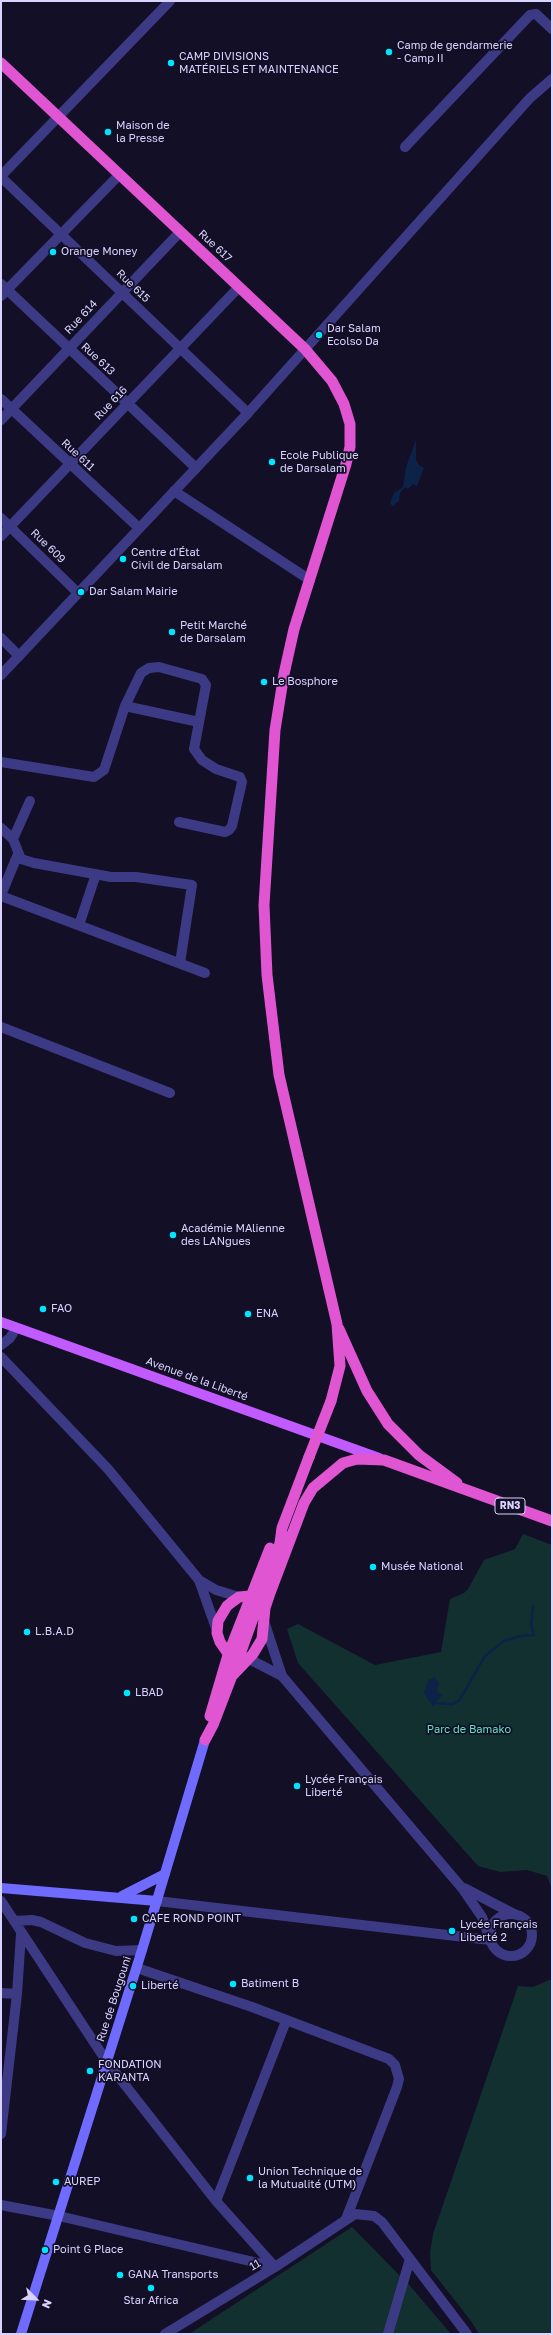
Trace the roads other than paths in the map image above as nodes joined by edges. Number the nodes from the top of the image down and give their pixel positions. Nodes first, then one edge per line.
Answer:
1 (170, 1) edge
2 (552, 30) edge
3 (1, 63) edge
4 (552, 79) edge
5 (57, 117) junction
6 (405, 147) dead end
7 (119, 175) junction
8 (1, 176) edge
9 (180, 232) junction
10 (61, 234) junction
11 (239, 287) junction
12 (3, 290) edge
13 (121, 292) junction
14 (69, 348) junction
15 (180, 349) junction
16 (305, 349) junction
17 (1, 399) edge
18 (128, 404) junction
19 (12, 408) junction
20 (248, 413) junction
21 (1, 420) edge
22 (70, 464) junction
23 (196, 468) junction
24 (174, 491) junction
25 (1, 518) edge
26 (10, 526) junction
27 (139, 528) junction
28 (1, 536) edge
29 (310, 580) junction
30 (78, 592) junction
31 (1, 638) edge
32 (19, 656) junction
33 (1, 675) edge
34 (125, 706) junction
35 (199, 722) junction
36 (1, 762) edge
37 (30, 801) dead end
38 (179, 822) dead end
39 (1, 828) edge
40 (13, 839) junction
41 (18, 854) junction
42 (96, 874) junction
43 (1, 896) edge
44 (79, 925) junction
45 (180, 963) junction
46 (205, 973) dead end
47 (1, 1027) edge
48 (170, 1093) dead end
49 (1, 1322) edge
50 (336, 1324) junction
51 (16, 1328) junction
52 (1, 1345) edge
53 (1, 1357) edge
54 (384, 1460) junction
55 (468, 1490) junction
56 (552, 1521) edge
57 (199, 1580) junction
58 (239, 1597) junction
59 (254, 1599) junction
60 (264, 1622) junction
61 (216, 1628) junction
62 (238, 1658) junction
63 (282, 1676) junction
64 (205, 1740) junction
65 (164, 1874) junction
66 (1, 1888) edge
67 (462, 1888) junction
68 (118, 1898) junction
69 (1, 1901) edge
70 (157, 1901) junction
71 (514, 1914) junction
72 (14, 1922) junction
73 (21, 1934) junction
74 (490, 1940) junction
75 (142, 1950) junction
76 (137, 1968) junction
77 (1, 1993) edge
78 (17, 1994) junction
79 (286, 2021) junction
80 (107, 2062) junction
81 (3, 2094) edge
82 (1, 2134) edge
83 (216, 2201) junction
84 (1, 2204) edge
85 (59, 2216) junction
86 (351, 2217) junction
87 (410, 2259) junction
88 (275, 2268) junction
89 (21, 2334) edge
90 (165, 2334) edge
91 (388, 2334) edge
92 (467, 2334) edge

1 - 5 street
2 - 6 street
3 - 5 highway, Rue 617
4 - 16 street
5 - 7 highway, Rue 617
5 - 8 street
7 - 9 highway, Rue 617
7 - 10 street
8 - 10 street, Rue 615
9 - 11 highway, Rue 617
9 - 13 street, Rue 614
10 - 12 street
10 - 13 street, Rue 615
11 - 15 street, Rue 616
11 - 16 highway, Rue 617
12 - 14 street, Rue 613
13 - 14 street, Rue 614
13 - 15 street, Rue 615
14 - 18 street, Rue 613
14 - 19 street, Rue 614
15 - 18 street, Rue 616
15 - 20 street, Rue 615
16 - 20 street
16 - 29 highway, Rue 617
17 - 19 street, Rue 611
18 - 22 street, Rue 616
18 - 23 street, Rue 613
19 - 21 street, Rue 614
19 - 22 street, Rue 611
20 - 23 street
22 - 26 street, Rue 616
22 - 27 street, Rue 611
23 - 24 street
24 - 27 street
24 - 29 street
25 - 26 street, Rue 609
26 - 28 street, Rue 616
26 - 30 street, Rue 609
27 - 30 street
29 - 50 highway, Rue 617
30 - 32 street
31 - 32 street
32 - 33 street
34 - 35 street
34 - 35 street
34 - 36 street
35 - 38 street
37 - 40 street
39 - 40 street
40 - 41 street
41 - 42 street
41 - 43 street
42 - 44 street
42 - 45 street
43 - 44 street
44 - 45 street
45 - 46 street
47 - 48 street
49 - 51 main road, Avenue de la Liberté
50 - 55 highway
50 - 59 highway, bridge
51 - 52 street
51 - 54 main road, Avenue de la Liberté
53 - 57 street
54 - 55 highway
54 - 60 highway
55 - 56 highway, RN3
57 - 58 street
57 - 61 street
58 - 59 highway
58 - 61 highway
59 - 60 street
59 - 62 highway
60 - 62 highway
60 - 63 street
61 - 62 highway
62 - 63 street
62 - 64 highway
62 - 64 highway
63 - 67 street
64 - 65 main road, Rue de Bougouni
65 - 68 main road
65 - 70 main road, Rue de Bougouni
66 - 68 main road
67 - 71 street
67 - 74 street
68 - 70 main road
69 - 72 street
70 - 74 street
70 - 75 main road, Rue de Bougouni
71 - 74 street
71 - 74 street
72 - 73 street
72 - 75 street
73 - 78 street
73 - 80 street
75 - 76 main road, Rue de Bougouni
76 - 79 street
76 - 80 main road, Rue de Bougouni
77 - 78 street
78 - 81 street
79 - 83 street
79 - 86 street
80 - 83 street
80 - 85 main road, Rue de Bougouni
81 - 82 street
83 - 88 street
84 - 85 street
85 - 88 street
85 - 89 main road, Rue de Bougouni
86 - 87 street
86 - 88 street, 11
87 - 91 street
87 - 92 street
88 - 90 street, 11

